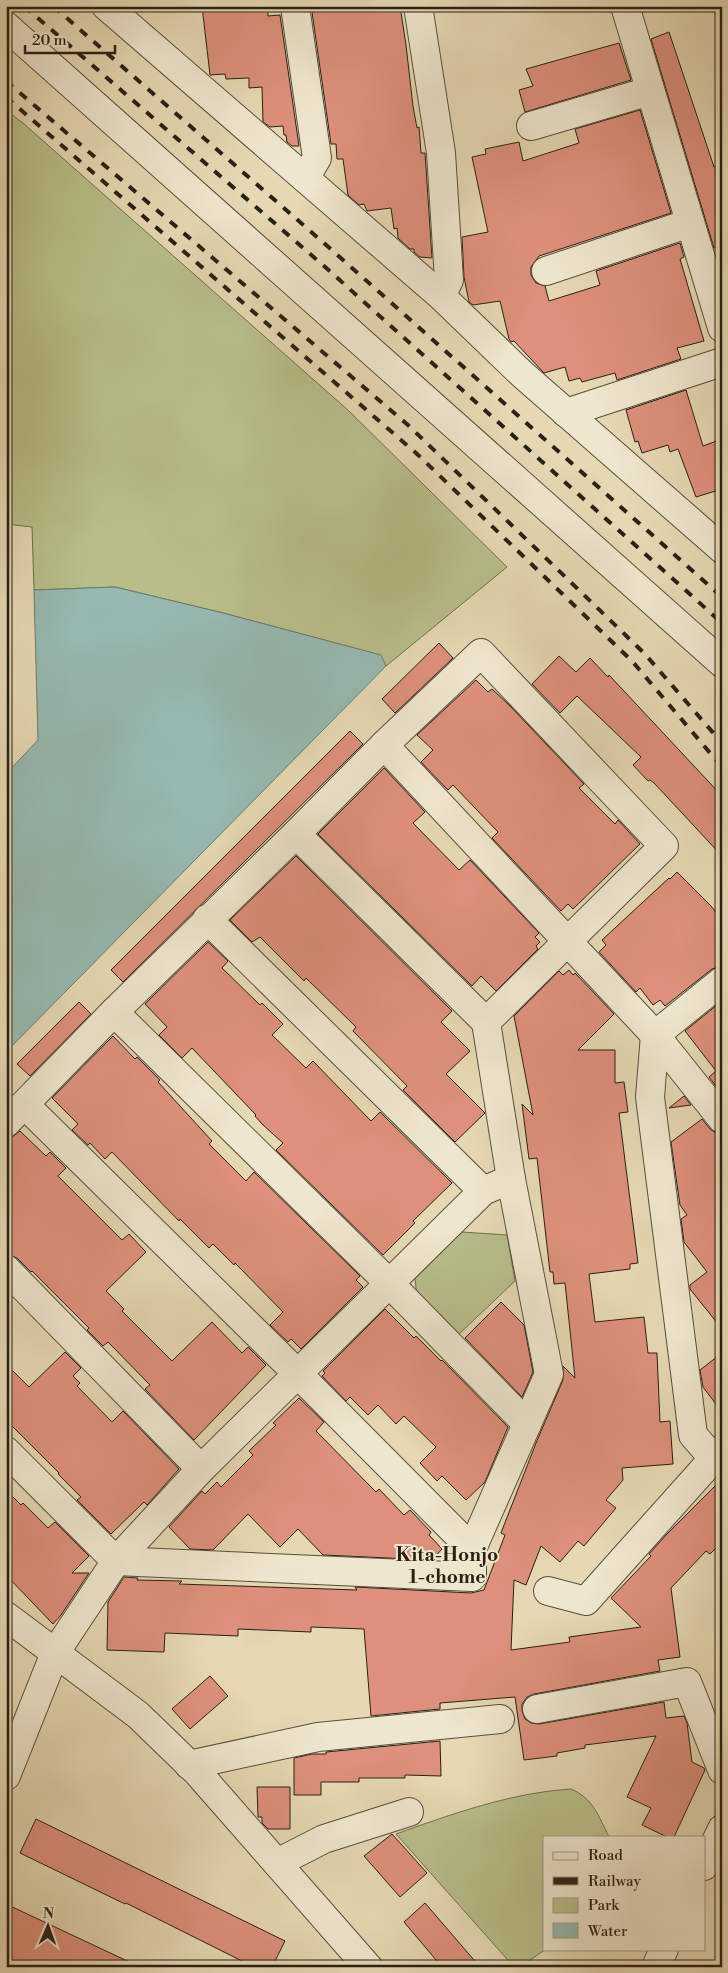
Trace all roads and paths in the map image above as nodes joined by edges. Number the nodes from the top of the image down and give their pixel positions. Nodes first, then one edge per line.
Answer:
1 (106, 6) edge
2 (295, 6) edge
3 (418, 6) edge
4 (625, 6) edge
5 (6, 26) edge
6 (650, 91) junction
7 (531, 126) dead end
8 (304, 178) junction
9 (690, 223) junction
10 (546, 271) dead end
11 (441, 296) junction
12 (722, 328) edge
13 (722, 362) edge
14 (566, 413) junction
15 (722, 549) edge
16 (722, 663) edge
17 (384, 745) junction
18 (296, 834) junction
19 (207, 919) junction
20 (567, 940) junction
21 (722, 981) edge
22 (114, 1012) junction
23 (486, 1022) junction
24 (655, 1035) junction
25 (25, 1105) junction
26 (722, 1119) edge
27 (6, 1124) edge
28 (511, 1179) junction
29 (483, 1191) junction
30 (6, 1269) edge
31 (390, 1284) junction
32 (298, 1374) junction
33 (527, 1424) junction
34 (6, 1452) edge
35 (717, 1454) edge
36 (201, 1469) junction
37 (472, 1550) junction
38 (116, 1561) junction
39 (548, 1591) dead end
40 (6, 1616) edge
41 (55, 1653) junction
42 (537, 1709) dead end
43 (500, 1719) dead end
44 (189, 1764) junction
45 (722, 1770) edge
46 (6, 1776) edge
47 (409, 1812) dead end
48 (722, 1829) edge
49 (706, 1862) edge
50 (277, 1864) junction
51 (664, 1950) edge
52 (345, 1956) edge
53 (368, 1967) edge
54 (656, 1967) edge

1 - 8 street
2 - 8 street
3 - 11 street
4 - 6 street
5 - 16 street
6 - 7 street
6 - 9 street
8 - 11 street
9 - 10 street
9 - 12 street
11 - 14 street
13 - 14 street
14 - 15 street
17 - 18 street
17 - 20 street
17 - 20 street
18 - 19 street
18 - 23 street
19 - 22 street
19 - 29 street
20 - 23 street
20 - 24 street
21 - 24 street
22 - 25 street
22 - 31 street
23 - 28 street
24 - 26 street
24 - 35 street
25 - 27 street
25 - 32 street
28 - 29 street
28 - 33 street
29 - 31 street
30 - 36 street
31 - 32 street
31 - 33 street
32 - 36 street
32 - 37 street
33 - 37 street
34 - 38 street
35 - 39 street
36 - 38 street
37 - 38 street
38 - 41 street
40 - 41 street
41 - 44 street
41 - 46 street
42 - 45 street
43 - 44 street
44 - 50 street
47 - 50 street
48 - 49 street
50 - 52 street
51 - 54 street
52 - 53 street

